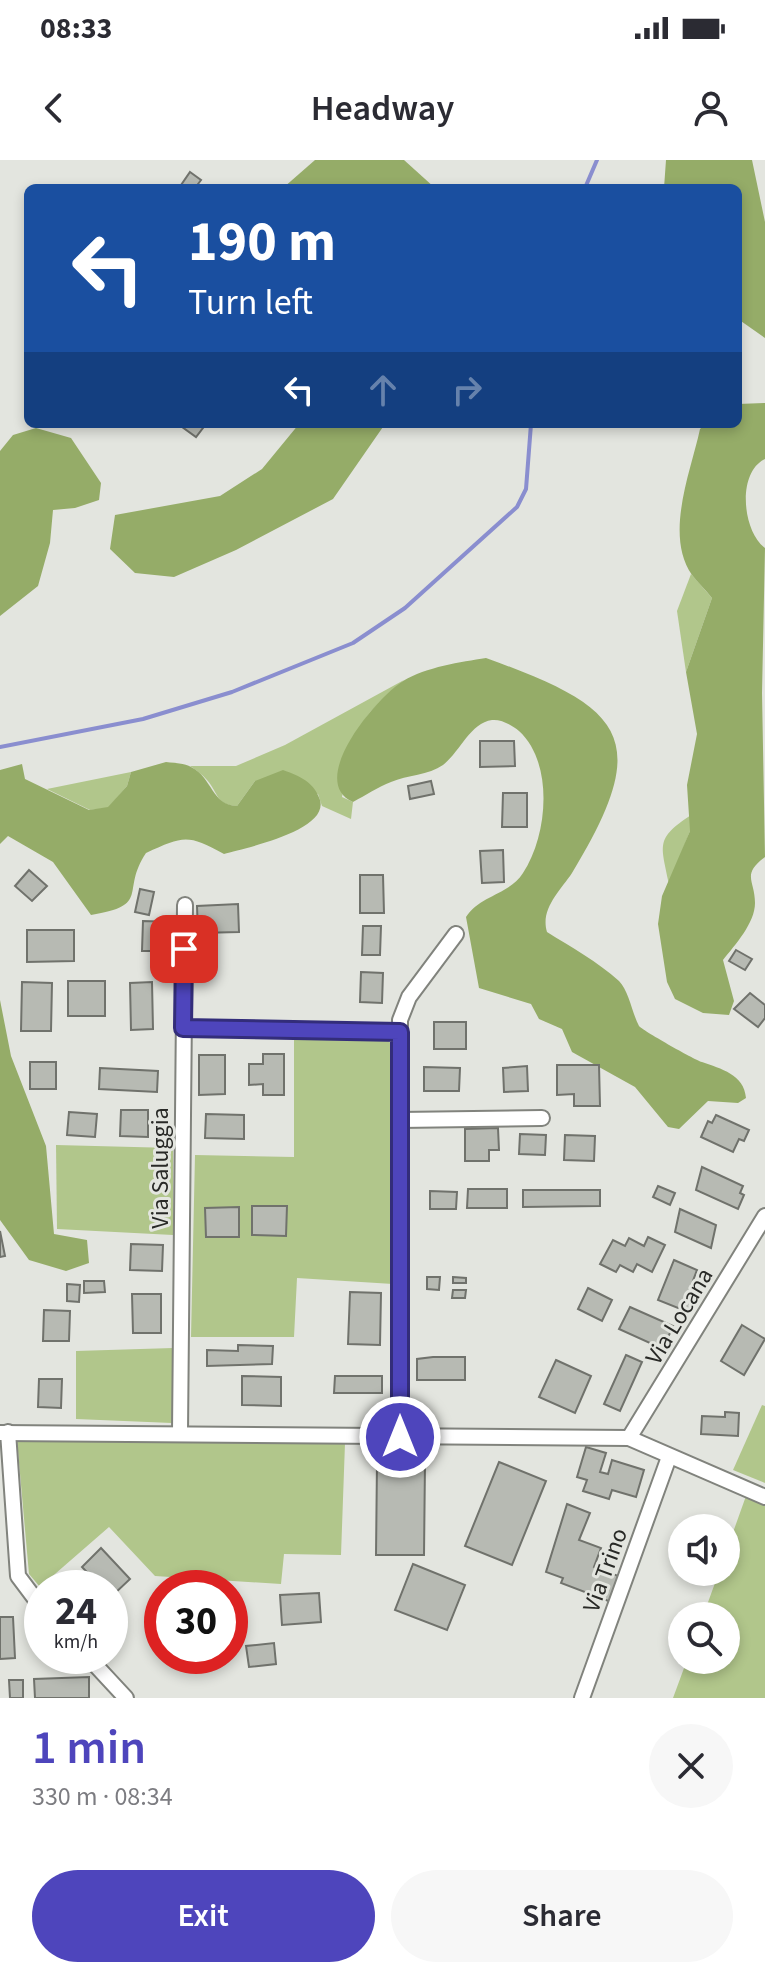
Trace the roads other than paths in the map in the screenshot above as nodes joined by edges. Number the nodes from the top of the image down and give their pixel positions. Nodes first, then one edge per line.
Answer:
1 (185, 905) dead end
2 (456, 934) dead end
3 (183, 1028) junction
4 (400, 1032) junction
5 (542, 1118) dead end
6 (400, 1120) junction
7 (765, 1216) edge
8 (4, 1432) edge
9 (180, 1432) junction
10 (400, 1437) junction
11 (629, 1438) junction
12 (669, 1457) junction
13 (765, 1497) edge
14 (24, 1584) edge
15 (104, 1674) edge
16 (126, 1698) edge
17 (582, 1698) edge

1 - 3 street, Via Saluggia
2 - 4 street
3 - 4 street
3 - 9 street, Via Saluggia
4 - 6 street
5 - 6 street
6 - 10 street
7 - 11 street, Via Locana
8 - 9 street
8 - 14 street
9 - 10 street
10 - 11 street
11 - 12 street
12 - 13 street
12 - 17 street, Via Trino
15 - 16 street

